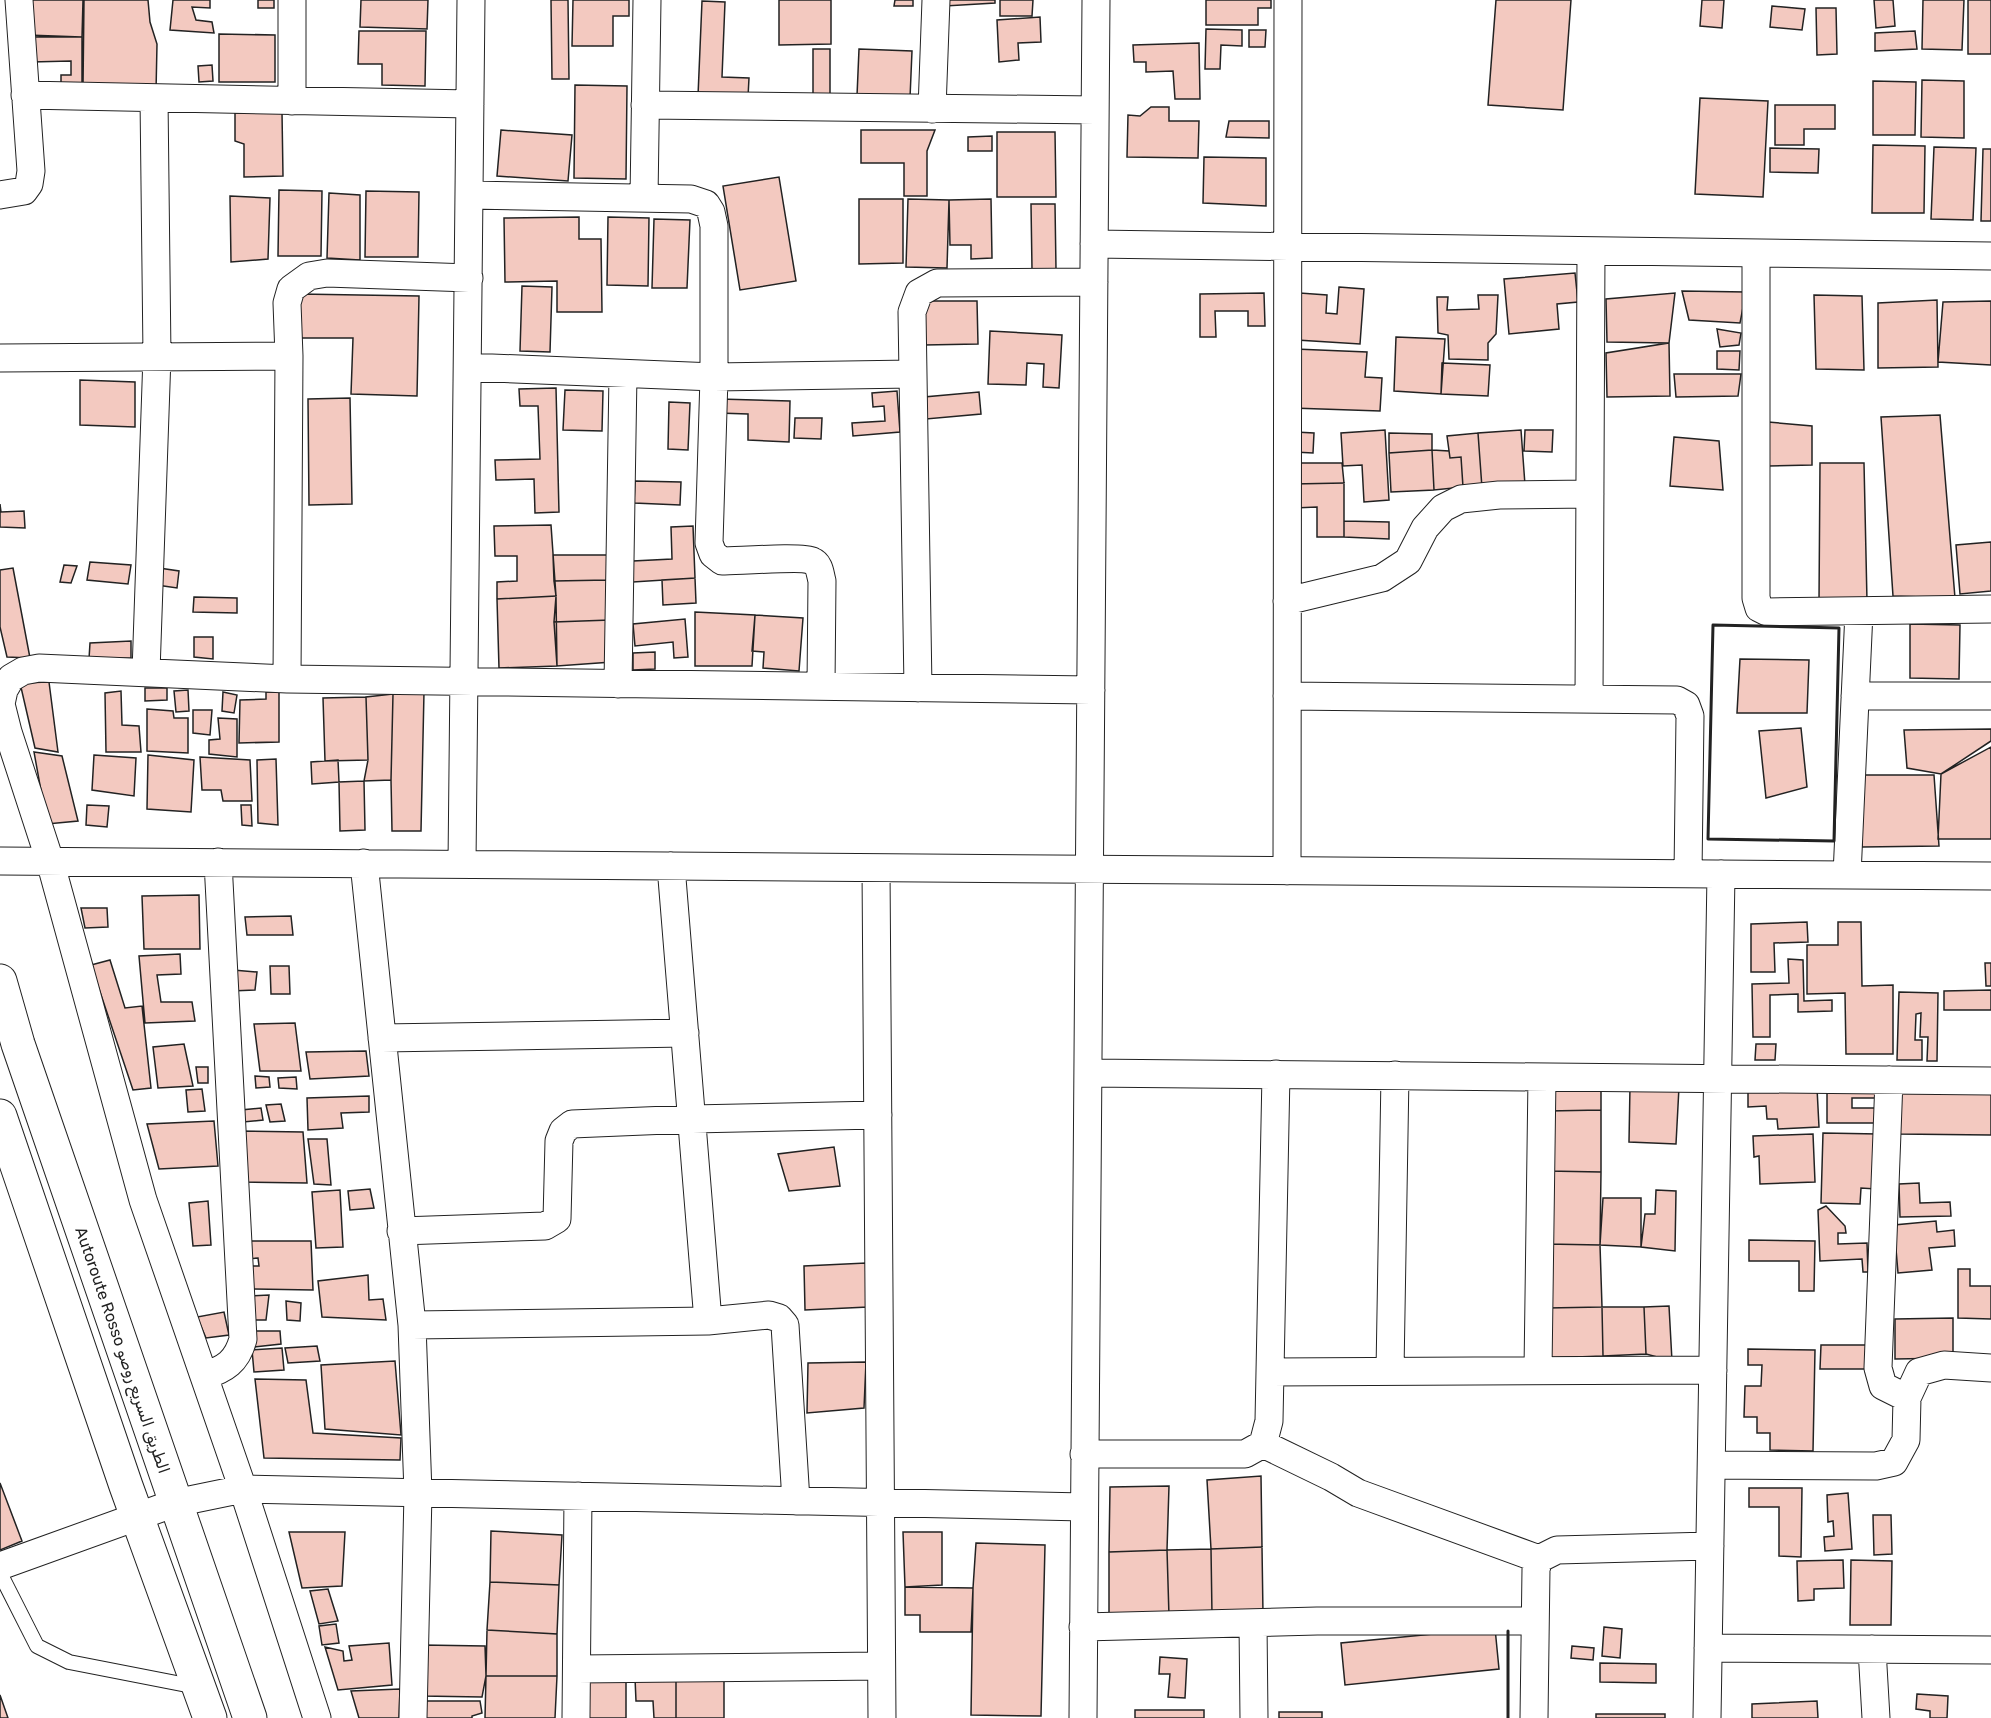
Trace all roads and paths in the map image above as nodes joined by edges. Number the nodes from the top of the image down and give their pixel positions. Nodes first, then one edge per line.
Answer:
1 (19, 0) edge
2 (292, 0) edge
3 (471, 0) edge
4 (647, 0) edge
5 (936, 0) edge
6 (1096, 0) edge
7 (1288, 0) edge
8 (25, 95) junction
9 (154, 98) junction
10 (292, 100) junction
11 (470, 104) junction
12 (645, 105) junction
13 (932, 109) junction
14 (1095, 111) junction
15 (0, 195) edge
16 (469, 195) junction
17 (644, 198) junction
18 (1094, 244) junction
19 (1288, 247) junction
20 (1591, 250) junction
21 (1756, 253) junction
22 (1991, 255) edge
23 (469, 278) junction
24 (1094, 282) junction
25 (157, 356) junction
26 (289, 356) junction
27 (0, 358) edge
28 (468, 367) junction
29 (623, 374) junction
30 (912, 374) junction
31 (714, 377) junction
32 (1590, 494) junction
33 (1287, 601) junction
34 (1991, 609) edge
35 (1859, 612) junction
36 (146, 672) junction
37 (287, 679) junction
38 (464, 682) junction
39 (618, 684) junction
40 (821, 686) junction
41 (918, 688) junction
42 (1091, 690) junction
43 (1287, 696) junction
44 (1855, 696) junction
45 (1991, 696) edge
46 (1589, 699) junction
47 (0, 861) edge
48 (50, 861) junction
49 (218, 862) junction
50 (364, 863) junction
51 (462, 864) junction
52 (671, 866) junction
53 (876, 868) junction
54 (1089, 869) junction
55 (1287, 871) junction
56 (1688, 874) junction
57 (1721, 874) junction
58 (1847, 875) junction
59 (1991, 876) edge
60 (0, 981) edge
61 (685, 1033) junction
62 (382, 1038) junction
63 (1088, 1073) junction
64 (1276, 1074) junction
65 (1395, 1075) junction
66 (1542, 1077) junction
67 (1718, 1078) junction
68 (1889, 1080) junction
69 (1991, 1081) edge
70 (878, 1115) junction
71 (692, 1119) junction
72 (3, 1135) edge
73 (401, 1231) junction
74 (708, 1320) junction
75 (412, 1325) junction
76 (1991, 1368) edge
77 (1538, 1370) junction
78 (1713, 1370) junction
79 (1390, 1371) junction
80 (1270, 1372) junction
81 (204, 1376) junction
82 (1906, 1398) junction
83 (1263, 1443) junction
84 (1084, 1454) junction
85 (1712, 1465) junction
86 (243, 1489) junction
87 (418, 1492) junction
88 (578, 1496) junction
89 (796, 1501) junction
90 (175, 1503) junction
91 (880, 1503) junction
92 (1084, 1507) junction
93 (137, 1516) junction
94 (1710, 1546) junction
95 (1539, 1559) junction
96 (0, 1566) edge
97 (0, 1573) edge
98 (1535, 1621) junction
99 (1252, 1623) junction
100 (1083, 1627) junction
101 (1708, 1648) junction
102 (1872, 1649) junction
103 (1991, 1650) edge
104 (881, 1666) junction
105 (577, 1669) junction
106 (199, 1687) junction
107 (210, 1718) edge
108 (250, 1718) edge
109 (317, 1718) edge
110 (413, 1718) edge
111 (576, 1718) edge
112 (882, 1718) edge
113 (1083, 1718) edge
114 (1254, 1718) edge
115 (1534, 1718) edge
116 (1707, 1718) edge
117 (1876, 1718) edge

1 - 8 street
2 - 10 street
3 - 11 street
4 - 12 street
5 - 13 street
6 - 14 street
7 - 19 street
8 - 9 street
8 - 15 street
9 - 10 street
9 - 25 street
10 - 11 street
11 - 16 street
12 - 13 street
12 - 17 street
13 - 14 street
14 - 18 street
16 - 17 street
16 - 23 street
17 - 31 street
18 - 19 street
18 - 24 street
19 - 20 street
19 - 33 street
20 - 21 street
20 - 32 street
21 - 22 street
21 - 35 street
23 - 26 street
23 - 28 street
24 - 30 street
24 - 42 street
25 - 26 street
25 - 27 street
25 - 36 street
26 - 37 street
28 - 29 street
28 - 38 street
29 - 31 street
29 - 39 street
30 - 31 street
30 - 41 street
31 - 40 street
32 - 33 street
32 - 46 street
33 - 43 street
34 - 35 street
35 - 44 street
36 - 37 street
36 - 48 street
37 - 38 street
38 - 39 street
38 - 51 street
39 - 40 street
40 - 41 street
41 - 42 street
42 - 54 street
43 - 46 street
43 - 55 street
44 - 45 street
44 - 58 street
46 - 56 street
47 - 48 street
48 - 49 street
48 - 81 street
49 - 50 street
49 - 81 street
50 - 51 street
50 - 62 street
51 - 52 street
52 - 53 street
52 - 61 street
53 - 54 street
53 - 70 street
54 - 55 street
54 - 63 street
55 - 56 street
56 - 57 street
57 - 58 street
57 - 67 street
58 - 59 street
60 - 90 highway, Autoroute Rosso الطريق السريع روصو
61 - 62 street
61 - 71 street
62 - 73 street
63 - 64 street
63 - 84 street
64 - 65 street
64 - 80 street
65 - 66 street
65 - 79 street
66 - 67 street
66 - 77 street
67 - 68 street
67 - 78 street
68 - 69 street
68 - 82 street
70 - 71 street
70 - 91 street
71 - 73 street
71 - 74 street
72 - 93 highway
73 - 75 street
74 - 75 street
74 - 89 street
75 - 87 street
76 - 82 street
77 - 78 street
77 - 79 street
78 - 85 street
79 - 80 street
80 - 83 street
81 - 86 street
82 - 85 street
83 - 84 street
83 - 95 street
84 - 92 street
85 - 94 street
86 - 87 street
86 - 90 street
86 - 109 street
87 - 88 street
87 - 110 street
88 - 89 street
88 - 105 street
89 - 91 street
90 - 93 street
90 - 108 highway, Autoroute Rosso الطريق السريع روصو
91 - 92 street
91 - 104 street
92 - 100 street
93 - 96 street
93 - 106 highway
94 - 95 street
94 - 101 street
95 - 98 street
97 - 106 lane
98 - 99 street
98 - 115 street
99 - 100 street
99 - 114 street
100 - 113 street
101 - 102 street
101 - 116 street
102 - 103 street
102 - 117 street
104 - 105 street
104 - 112 street
105 - 111 street
106 - 107 highway

